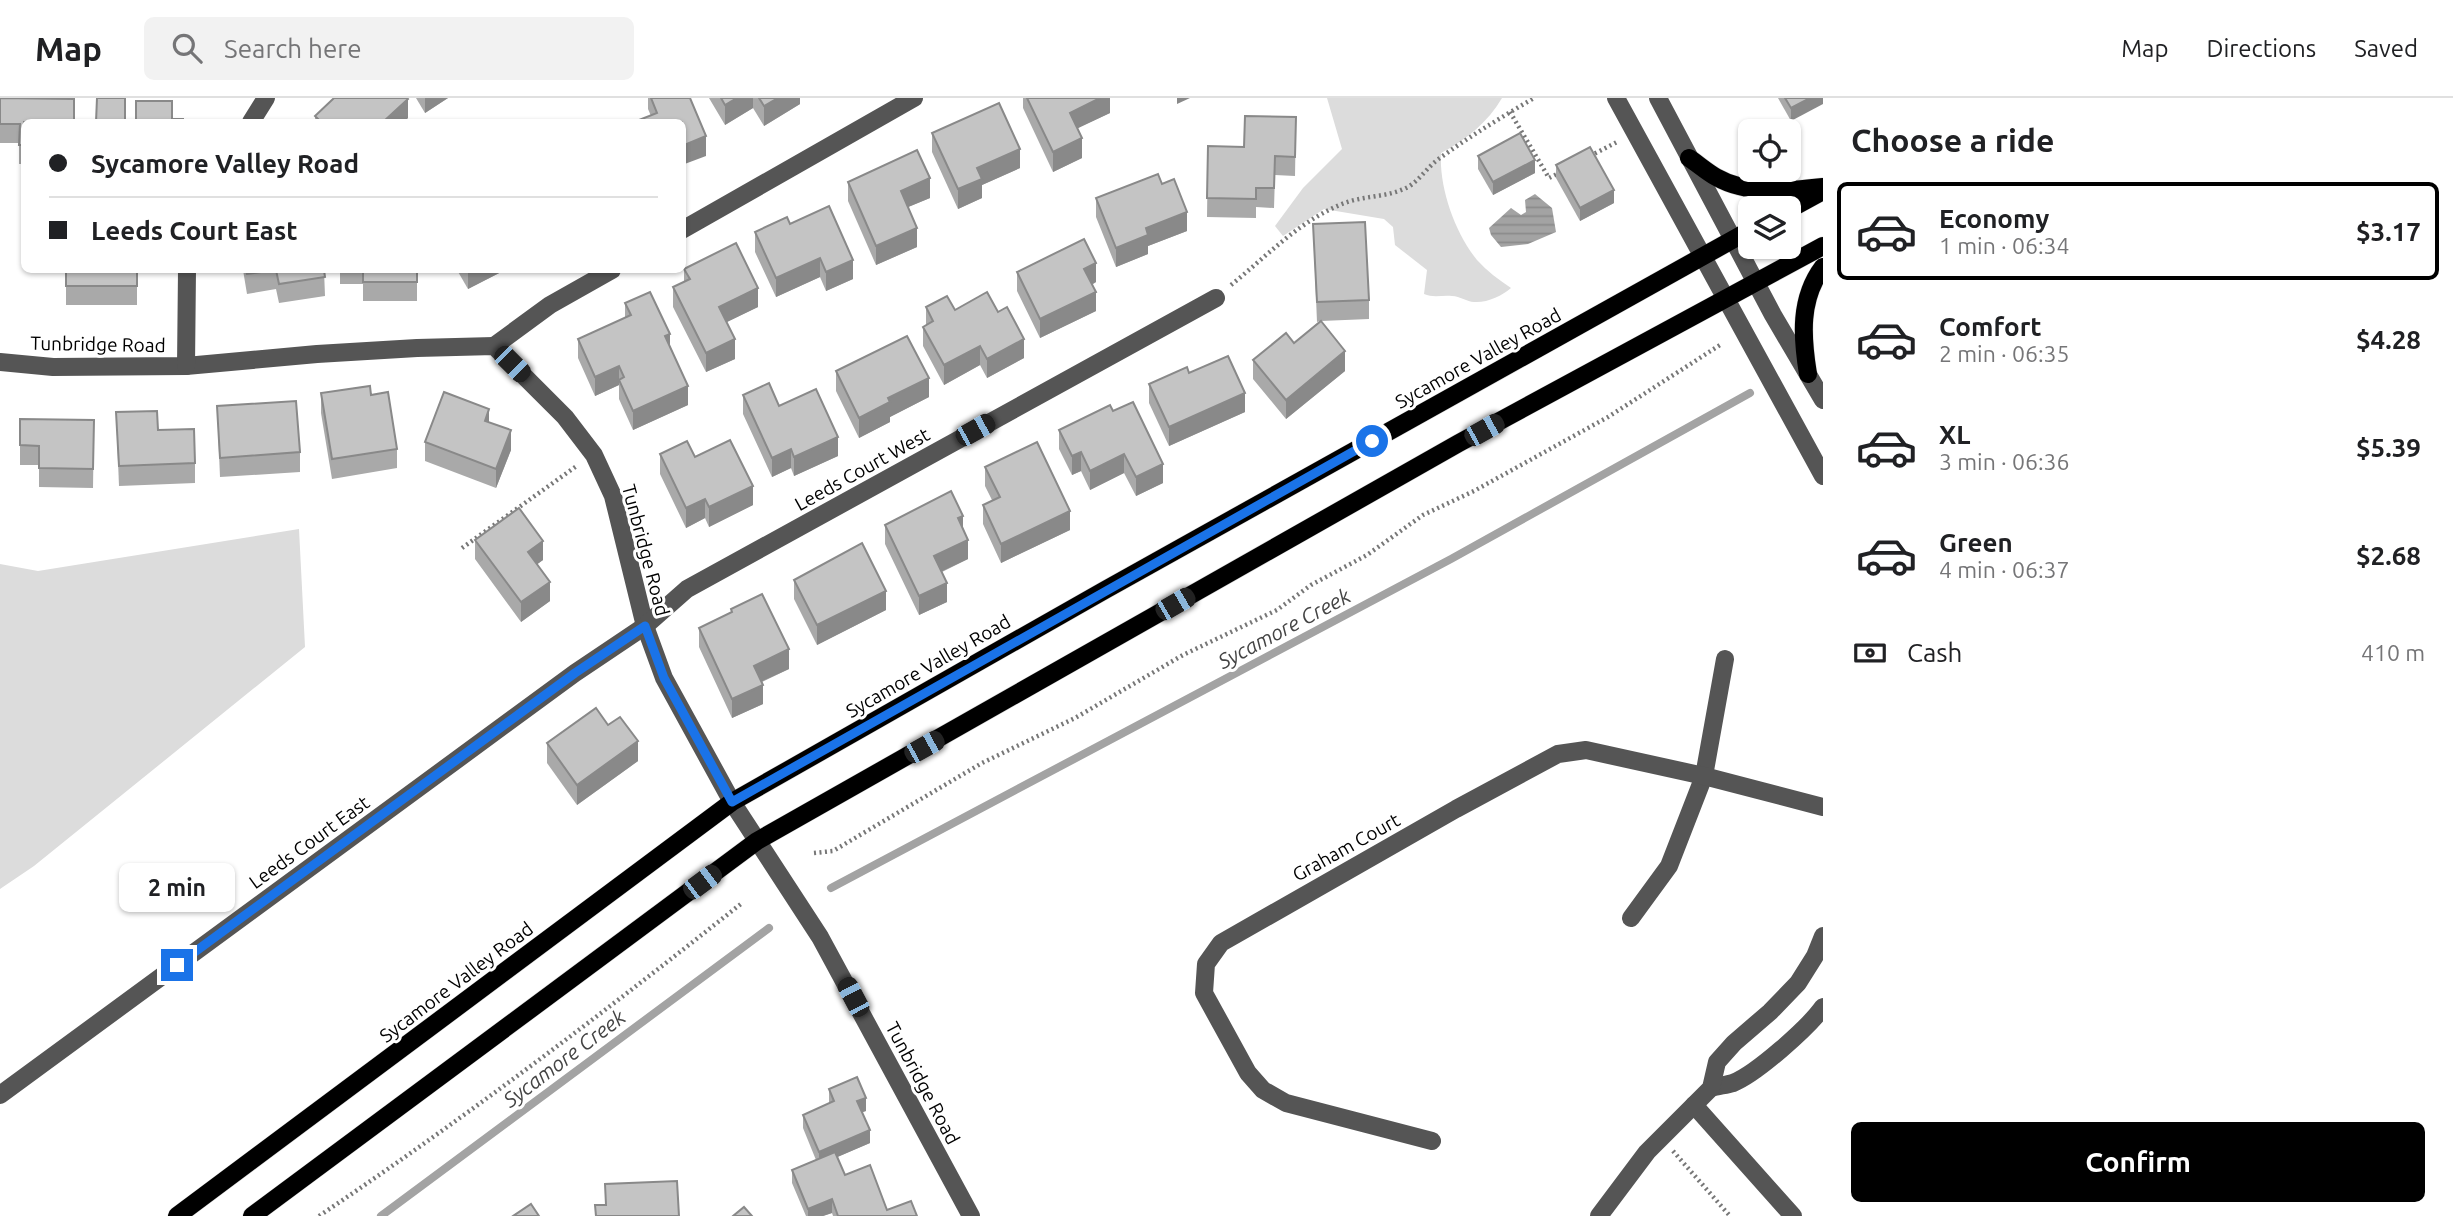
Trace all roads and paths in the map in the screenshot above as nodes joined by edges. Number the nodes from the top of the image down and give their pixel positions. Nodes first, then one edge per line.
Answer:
1 (914, 98) edge
2 (1616, 98) edge
3 (1658, 98) edge
4 (262, 99) edge
5 (1530, 99) edge
6 (1510, 112) junction
7 (252, 119) edge
8 (1619, 141) dead end
9 (1588, 157) edge
10 (1689, 158) junction
11 (1569, 167) edge
12 (1823, 189) edge
13 (1801, 202) edge
14 (686, 228) edge
15 (1738, 237) edge
16 (1734, 239) junction
17 (1823, 246) edge
18 (1703, 256) junction
19 (1823, 267) edge
20 (187, 273) edge
21 (607, 273) edge
22 (1756, 281) junction
23 (1216, 298) joint
24 (1726, 298) junction
25 (1720, 345) dead end
26 (494, 346) junction
27 (0, 362) edge
28 (186, 366) junction
29 (1808, 374) junction
30 (1823, 400) edge
31 (594, 455) junction
32 (1823, 476) edge
33 (462, 548) dead end
34 (645, 626) junction
35 (1725, 659) dead end
36 (1704, 776) junction
37 (732, 802) junction
38 (1823, 807) edge
39 (757, 841) junction
40 (814, 853) dead end
41 (742, 903) dead end
42 (1630, 918) dead end
43 (1823, 936) edge
44 (1823, 1007) edge
45 (1711, 1088) junction
46 (0, 1095) edge
47 (1694, 1105) junction
48 (1661, 1139) junction
49 (1432, 1141) dead end
50 (177, 1216) edge
51 (252, 1216) edge
52 (319, 1216) edge
53 (971, 1216) edge
54 (1599, 1216) edge
55 (1730, 1216) edge
56 (1793, 1216) edge

1 - 14 street
2 - 18 street
3 - 10 street
4 - 7 street
5 - 6 path
6 - 11 path
6 - 23 path
8 - 9 path
10 - 12 main road
10 - 16 street
12 - 13 main road
15 - 16 main road, Sycamore Valley Road
16 - 18 main road, Sycamore Valley Road
16 - 22 street
17 - 22 main road
18 - 24 street
18 - 37 main road, Sycamore Valley Road
19 - 29 main road
20 - 28 street
21 - 26 street
22 - 24 main road
22 - 29 street
23 - 34 street, Leeds Court West
24 - 32 street
24 - 39 main road
25 - 40 path
26 - 28 street, Tunbridge Road
26 - 31 street, Tunbridge Road
27 - 28 street, Tunbridge Road
29 - 30 street
31 - 33 path
31 - 34 street, Tunbridge Road
34 - 37 street, Tunbridge Road
34 - 46 street, Leeds Court East
35 - 36 street
36 - 38 street, Graham Court
36 - 42 street
36 - 49 street, Graham Court
37 - 39 street, Tunbridge Road
37 - 50 main road, Sycamore Valley Road
39 - 51 main road
39 - 53 street, Tunbridge Road
41 - 52 path
43 - 45 street
44 - 45 street
45 - 47 street
47 - 48 street
47 - 56 street
48 - 54 street
48 - 55 path

